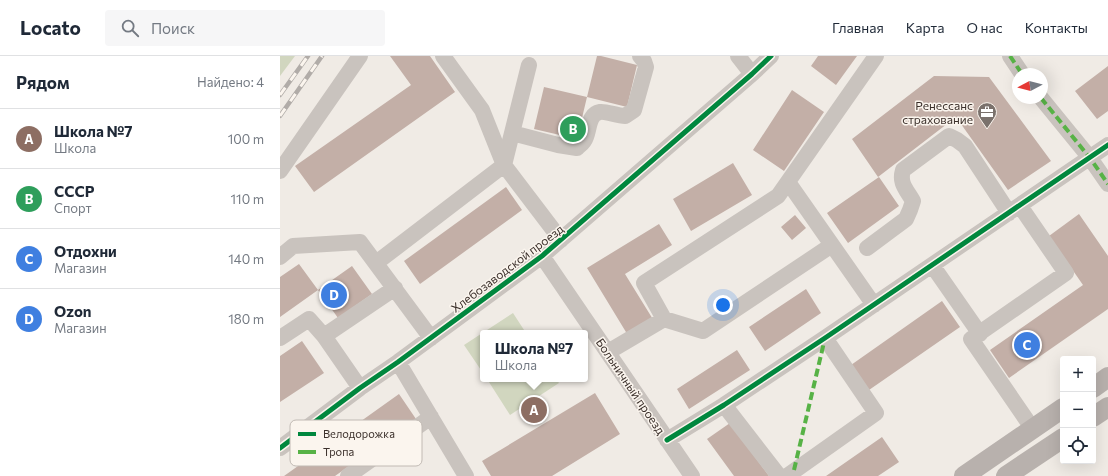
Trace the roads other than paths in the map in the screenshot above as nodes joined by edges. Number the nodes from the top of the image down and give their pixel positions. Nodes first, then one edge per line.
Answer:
1 (360, 56) edge
2 (444, 56) edge
3 (640, 56) edge
4 (738, 56) edge
5 (771, 56) edge
6 (876, 56) edge
7 (1010, 56) edge
8 (529, 65) dead end
9 (1018, 68) edge
10 (752, 74) junction
11 (1046, 104) edge
12 (512, 132) junction
13 (1108, 145) edge
14 (1090, 158) junction
15 (504, 165) junction
16 (280, 171) edge
17 (788, 182) junction
18 (1108, 184) edge
19 (1014, 209) junction
20 (561, 240) junction
21 (832, 244) junction
22 (867, 248) dead end
23 (542, 256) junction
24 (280, 257) edge
25 (376, 263) junction
26 (932, 265) junction
27 (394, 288) junction
28 (874, 305) junction
29 (664, 319) junction
30 (980, 334) junction
31 (324, 336) junction
32 (280, 338) edge
33 (431, 338) junction
34 (824, 338) junction
35 (608, 352) junction
36 (398, 362) junction
37 (1108, 377) edge
38 (1096, 386) edge
39 (360, 388) junction
40 (724, 405) junction
41 (1108, 407) edge
42 (1060, 410) edge
43 (1096, 415) edge
44 (431, 417) junction
45 (317, 420) edge
46 (422, 423) edge
47 (1035, 428) junction
48 (290, 440) edge
49 (667, 440) junction
50 (1060, 440) edge
51 (280, 448) edge
52 (362, 466) edge
53 (348, 476) edge
54 (466, 476) edge
55 (692, 476) edge
56 (779, 476) edge
57 (787, 476) edge
58 (964, 476) edge
59 (1006, 476) edge

1 - 16 street
2 - 15 street
3 - 12 street
4 - 10 street
5 - 10 street, Хлебозаводской проезд
6 - 17 street
7 - 9 street
8 - 12 street
10 - 20 street, Хлебозаводской проезд
11 - 14 street
12 - 15 street
13 - 14 street
14 - 18 street
14 - 19 street
15 - 20 street
15 - 25 street
17 - 21 street
17 - 29 street
19 - 22 street
19 - 26 street
19 - 30 street
20 - 23 street, Хлебозаводской проезд
21 - 28 street
21 - 29 street
23 - 33 street, Хлебозаводской проезд
23 - 35 street, Больничный проезд
24 - 25 street
25 - 27 street
26 - 28 street
26 - 30 street
27 - 31 street
27 - 33 street
28 - 34 street
29 - 35 street
30 - 47 street
31 - 32 street
31 - 39 street
33 - 36 street, Хлебозаводской проезд
34 - 40 street
34 - 57 street
35 - 49 street, Больничный проезд
36 - 39 street, Хлебозаводской проезд
36 - 44 street
37 - 38 main road
39 - 45 street, Хлебозаводской проезд
40 - 49 street
40 - 56 street
41 - 43 main road
42 - 47 main road
44 - 46 street
44 - 54 street
47 - 58 main road
48 - 51 street, Хлебозаводской проезд
49 - 55 street, Больничный проезд
50 - 59 main road
52 - 53 street

